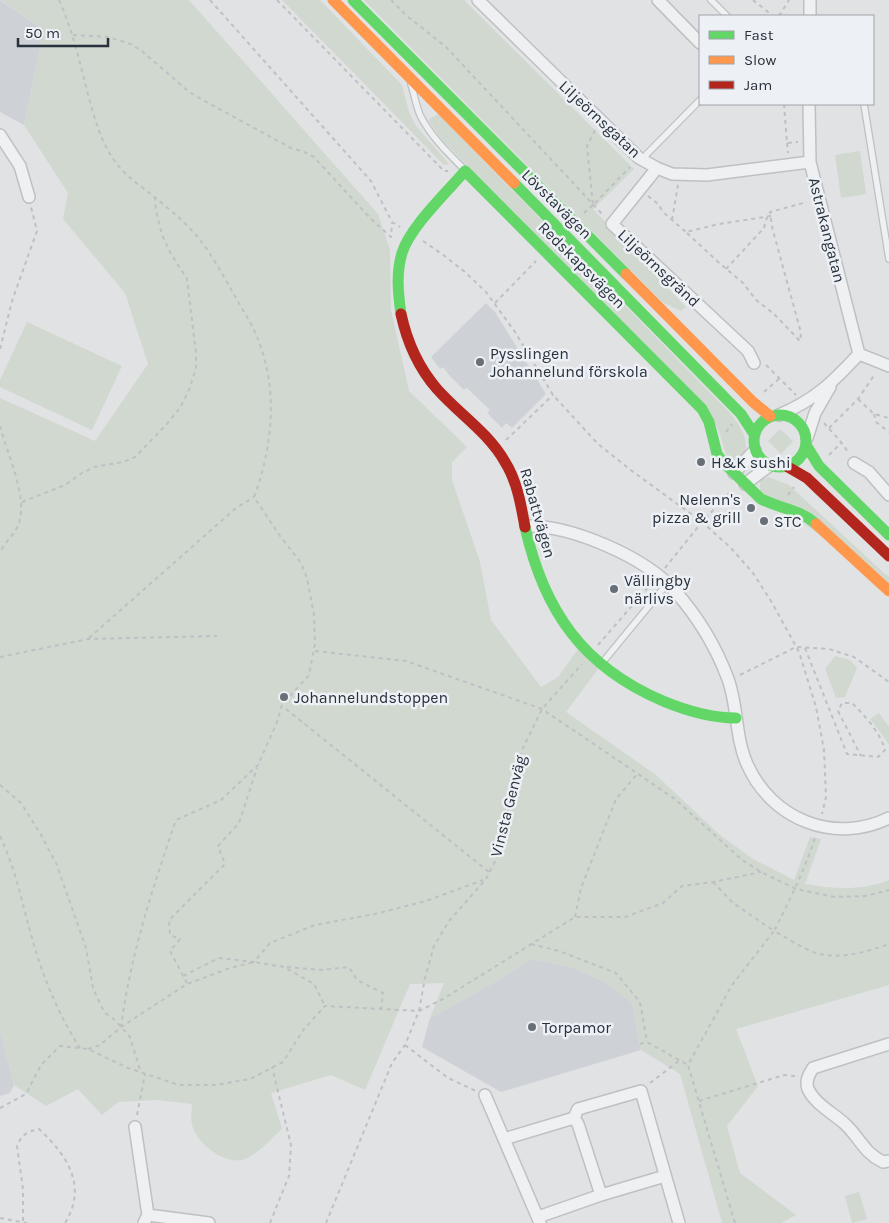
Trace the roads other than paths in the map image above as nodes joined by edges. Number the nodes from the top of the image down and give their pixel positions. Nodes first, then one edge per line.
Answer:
1 (333, 0) edge
2 (353, 0) edge
3 (478, 0) edge
4 (658, 0) edge
5 (711, 0) edge
6 (810, 0) edge
7 (726, 15) edge
8 (810, 15) edge
9 (699, 42) edge
10 (409, 78) junction
11 (699, 101) edge
12 (809, 105) edge
13 (864, 105) edge
14 (0, 135) edge
15 (641, 158) junction
16 (810, 162) junction
17 (656, 168) junction
18 (465, 170) junction
19 (29, 197) road end
20 (889, 259) edge
21 (859, 354) junction
22 (754, 363) dead end
23 (885, 364) edge
24 (832, 383) junction
25 (775, 415) junction
26 (754, 434) junction
27 (806, 441) junction
28 (755, 450) junction
29 (854, 463) dead end
30 (769, 466) junction
31 (788, 467) junction
32 (740, 479) junction
33 (889, 495) edge
34 (526, 526) junction
35 (889, 535) edge
36 (889, 556) edge
37 (667, 584) junction
38 (889, 591) edge
39 (601, 665) junction
40 (736, 718) junction
41 (889, 818) edge
42 (889, 1044) edge
43 (484, 1095) road end
44 (574, 1118) junction
45 (135, 1127) road end
46 (504, 1139) junction
47 (889, 1160) edge
48 (665, 1176) junction
49 (601, 1195) junction
50 (146, 1219) edge
51 (539, 1220) edge
52 (209, 1223) edge
53 (679, 1223) edge

1 - 10 street, Lövstavägen
2 - 25 street, Lövstavägen
3 - 15 street, Liljeörnsgatan
4 - 9 street
5 - 7 lane
6 - 8 street
10 - 18 lane, Redskapsvägen
10 - 26 street, Lövstavägen
11 - 15 lane
12 - 16 street, Astrakangatan
13 - 20 lane
14 - 19 street
15 - 17 street, Liljeörnsgatan
16 - 17 street, Liljeörnsgatan
16 - 21 street, Astrakangatan
17 - 22 street, Liljeörnsgränd
18 - 32 street, Redskapsvägen
18 - 34 street, Rabattvägen
21 - 23 street
21 - 24 street
24 - 25 street
24 - 27 street
25 - 26 street
25 - 27 street, Lövstavägen
26 - 28 street
27 - 31 street
27 - 35 street, Lövstavägen
28 - 30 street
28 - 32 street
29 - 33 street
30 - 31 street
30 - 32 street
31 - 36 street
32 - 38 street, Redskapsvägen
34 - 37 street
34 - 39 street, Rabattvägen
37 - 39 lane
37 - 40 street
39 - 40 street, Rabattvägen
40 - 41 street
42 - 47 street
43 - 46 street
44 - 46 street
44 - 48 street
44 - 49 street
45 - 50 street
46 - 51 street
48 - 49 street
48 - 53 street
49 - 51 street
50 - 52 street

